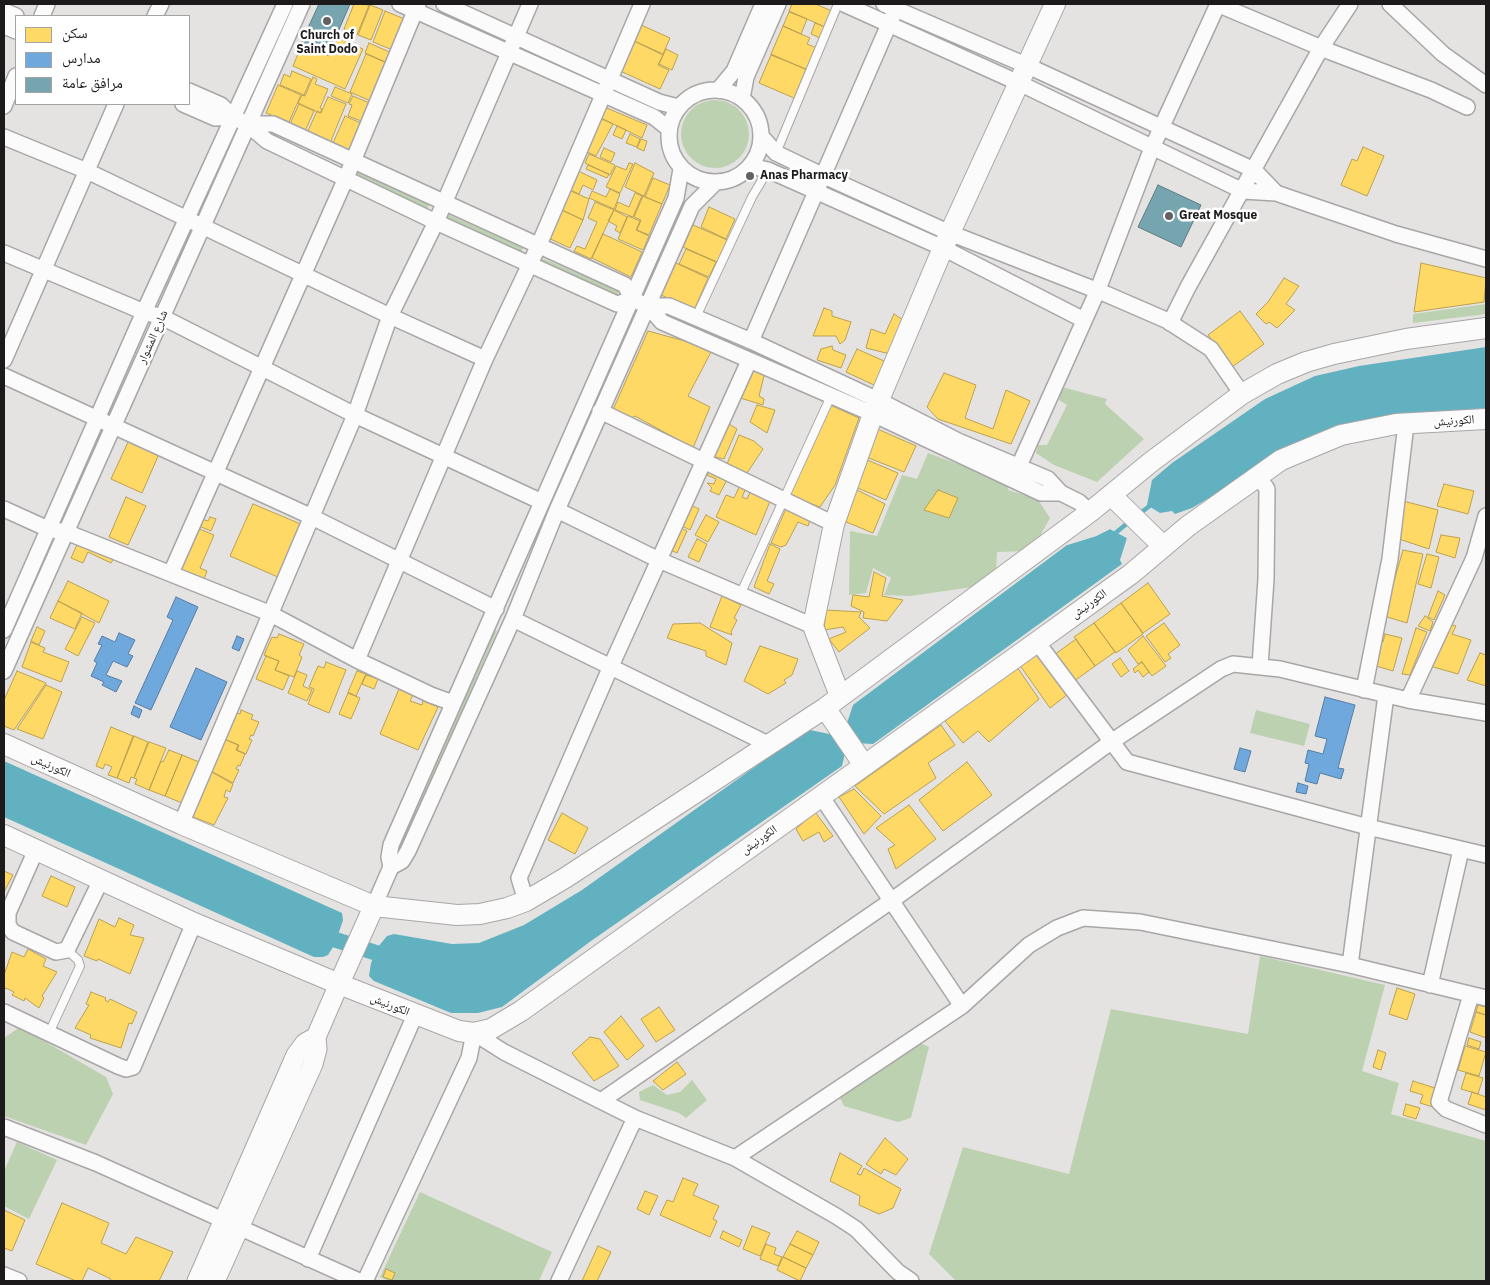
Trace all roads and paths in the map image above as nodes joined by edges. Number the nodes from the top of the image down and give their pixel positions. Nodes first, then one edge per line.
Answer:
1 (285, 4) edge
2 (302, 4) edge
3 (400, 4) edge
4 (444, 4) edge
5 (530, 4) edge
6 (642, 4) edge
7 (763, 4) edge
8 (778, 4) edge
9 (838, 4) edge
10 (844, 4) edge
11 (1055, 4) edge
12 (1218, 4) edge
13 (1350, 4) edge
14 (1390, 4) edge
15 (893, 5) edge
16 (416, 7) edge
17 (888, 25) junction
18 (516, 36) junction
19 (1321, 48) junction
20 (509, 52) junction
21 (1023, 74) junction
22 (15, 78) edge
23 (611, 79) junction
24 (1486, 85) edge
25 (719, 90) junction
26 (190, 91) edge
27 (604, 95) junction
28 (742, 99) junction
29 (116, 105) edge
30 (185, 105) edge
31 (4, 106) edge
32 (678, 107) junction
33 (1467, 107) dead end
34 (233, 117) junction
35 (247, 124) junction
36 (669, 128) junction
37 (1161, 129) junction
38 (761, 136) junction
39 (4, 137) edge
40 (1152, 148) junction
41 (776, 153) junction
42 (352, 161) junction
43 (750, 166) junction
44 (682, 169) junction
45 (768, 170) junction
46 (1254, 170) junction
47 (87, 171) junction
48 (824, 176) junction
49 (346, 178) junction
50 (716, 182) junction
51 (817, 191) junction
52 (1243, 191) junction
53 (1276, 193) junction
54 (444, 204) junction
55 (188, 220) junction
56 (436, 222) junction
57 (202, 227) junction
58 (947, 240) junction
59 (538, 247) junction
60 (4, 253) edge
61 (1486, 257) edge
62 (529, 265) junction
63 (44, 270) junction
64 (302, 274) junction
65 (1098, 292) junction
66 (632, 299) junction
67 (648, 306) junction
68 (144, 312) junction
69 (390, 316) junction
70 (162, 317) junction
71 (696, 318) junction
72 (1084, 320) junction
73 (1170, 323) junction
74 (1486, 328) edge
75 (751, 342) junction
76 (485, 358) junction
77 (4, 360) edge
78 (749, 361) junction
79 (261, 368) junction
80 (4, 376) edge
81 (1242, 394) junction
82 (830, 396) junction
83 (877, 408) junction
84 (600, 411) junction
85 (355, 415) junction
86 (1486, 419) edge
87 (98, 420) junction
88 (1406, 424) junction
89 (112, 427) junction
90 (444, 456) junction
91 (704, 461) junction
92 (1019, 466) junction
93 (214, 474) junction
94 (1258, 476) junction
95 (1061, 493) junction
96 (1114, 498) junction
97 (783, 499) junction
98 (542, 502) junction
99 (4, 509) edge
100 (557, 510) junction
101 (1090, 512) junction
102 (310, 516) junction
103 (1486, 516) edge
104 (834, 524) junction
105 (48, 528) junction
106 (66, 532) junction
107 (1158, 541) junction
108 (400, 560) junction
109 (659, 560) junction
110 (171, 573) junction
111 (740, 595) junction
112 (496, 609) junction
113 (269, 613) junction
114 (512, 619) junction
115 (813, 626) junction
116 (4, 630) edge
117 (1037, 642) junction
118 (357, 660) junction
119 (611, 666) junction
120 (1260, 666) junction
121 (4, 671) edge
122 (1364, 690) junction
123 (1386, 695) junction
124 (1408, 700) junction
125 (453, 703) junction
126 (832, 707) junction
127 (1486, 713) edge
128 (1111, 742) junction
129 (4, 744) edge
130 (770, 745) junction
131 (861, 760) junction
132 (821, 796) junction
133 (181, 824) junction
134 (1368, 827) junction
135 (4, 835) edge
136 (36, 850) junction
137 (1461, 850) junction
138 (1486, 855) edge
139 (391, 867) junction
140 (101, 880) junction
141 (891, 900) junction
142 (526, 901) junction
143 (370, 915) junction
144 (194, 923) junction
145 (6, 925) edge
146 (66, 950) junction
147 (1350, 965) junction
148 (342, 977) junction
149 (1430, 984) junction
150 (1471, 995) junction
151 (1486, 998) edge
152 (962, 1006) junction
153 (415, 1014) junction
154 (5, 1017) edge
155 (49, 1033) junction
156 (474, 1033) junction
157 (601, 1101) junction
158 (635, 1118) junction
159 (1486, 1125) edge
160 (4, 1127) edge
161 (735, 1158) junction
162 (232, 1223) junction
163 (308, 1259) junction
164 (4, 1274) edge
165 (896, 1276) edge
166 (19, 1281) edge
167 (197, 1281) edge
168 (215, 1281) edge
169 (359, 1281) edge
170 (365, 1281) edge
171 (559, 1281) edge
172 (911, 1281) edge

1 - 34 street, شارع المشوار
2 - 35 street, شارع المشوار
3 - 16 street
4 - 18 street
5 - 18 street
6 - 23 street
7 - 25 street
8 - 28 street
9 - 41 lane
10 - 17 street
11 - 21 main road
12 - 19 street
12 - 37 street
13 - 19 street
14 - 24 street
15 - 17 street
15 - 21 street
16 - 20 street
16 - 42 street
17 - 21 street
17 - 48 street
18 - 20 street
18 - 23 street
19 - 33 street
19 - 46 street
20 - 27 street
20 - 54 street
21 - 37 street
21 - 40 street
21 - 58 main road
22 - 31 street
23 - 27 street
23 - 32 street
25 - 28 street
25 - 32 street
26 - 34 street
27 - 36 street
27 - 59 street
28 - 38 street
29 - 47 street
30 - 34 street
32 - 36 street
34 - 35 street
34 - 55 street, شارع المشوار
35 - 42 street
35 - 49 street
35 - 57 street, شارع المشوار
36 - 44 street
37 - 40 street
37 - 46 street
38 - 41 street
38 - 43 street
39 - 47 street
40 - 52 street
40 - 65 street
41 - 48 street
42 - 49 street
42 - 54 street
43 - 45 street
43 - 50 street
44 - 50 street
44 - 66 street
45 - 51 street
45 - 71 lane
46 - 52 street
46 - 53 street
47 - 55 street
47 - 63 street
48 - 51 street
48 - 58 street
49 - 56 street
49 - 64 street
50 - 67 street
51 - 58 street
51 - 75 street
52 - 53 street
52 - 73 street
53 - 61 street
54 - 56 street
54 - 59 street
55 - 57 street
55 - 68 street, شارع المشوار
56 - 62 street
56 - 69 street
57 - 64 street
57 - 70 street, شارع المشوار
58 - 65 street
58 - 72 street
58 - 83 main road
59 - 62 street
59 - 66 street
60 - 63 street
62 - 66 street
62 - 76 street
63 - 68 street
63 - 77 street
64 - 69 street
64 - 79 street
65 - 72 street
65 - 73 street
66 - 67 street
66 - 98 street
67 - 71 street
67 - 78 street
67 - 84 street
68 - 70 street
68 - 87 street, شارع المشوار
69 - 76 street
69 - 85 street
70 - 79 street
70 - 89 street, شارع المشوار
71 - 75 street
72 - 92 street
73 - 81 street
74 - 81 main road, الكورنيش
75 - 83 street
76 - 90 street
78 - 82 street
78 - 91 street
79 - 85 street
79 - 93 street
80 - 87 street
81 - 96 main road, الكورنيش
82 - 83 street
82 - 97 lane
83 - 92 street
83 - 95 street
83 - 104 main road
84 - 91 street
84 - 100 street
85 - 90 street
85 - 102 street
86 - 88 main road, الكورنيش
87 - 89 street
87 - 105 street, شارع المشوار
88 - 94 main road, الكورنيش
88 - 122 street
89 - 93 street
89 - 106 street, شارع المشوار
90 - 98 street
90 - 108 street
91 - 97 street
91 - 109 street
92 - 95 street
93 - 102 street
93 - 110 street
94 - 107 main road, الكورنيش
94 - 120 street
95 - 101 street
96 - 101 main road, الكورنيش
96 - 107 main road
97 - 104 street
97 - 111 lane
98 - 112 street
99 - 105 street
100 - 109 street
100 - 114 street
101 - 126 main road, الكورنيش
102 - 108 street
102 - 113 street
103 - 124 street
104 - 115 main road
105 - 106 street
105 - 116 street, شارع المشوار
106 - 110 street
106 - 121 street, شارع المشوار
107 - 117 main road, الكورنيش
108 - 112 street
108 - 118 street
109 - 111 street
109 - 119 street
110 - 113 street
111 - 115 street
112 - 125 street
113 - 118 street
113 - 133 street
114 - 119 street
114 - 139 street
115 - 126 main road
117 - 128 street
117 - 131 main road, الكورنيش
118 - 125 street
119 - 130 street
119 - 142 street
120 - 122 street
120 - 128 street
122 - 123 street
123 - 124 street
123 - 134 street
124 - 127 street
125 - 139 street
126 - 130 main road, الكورنيش
126 - 131 main road
128 - 134 street
128 - 141 street
129 - 133 main road, الكورنيش
130 - 142 main road, الكورنيش
131 - 132 main road, الكورنيش
132 - 141 street
132 - 156 main road, الكورنيش
133 - 143 main road, الكورنيش
134 - 137 street
134 - 147 street
135 - 136 main road, الكورنيش
136 - 140 main road, الكورنيش
136 - 145 street
137 - 138 street
137 - 149 street
139 - 143 street
140 - 144 main road, الكورنيش
140 - 146 street
141 - 152 street
141 - 157 street
142 - 143 main road, الكورنيش
143 - 148 main road
144 - 148 main road, الكورنيش
144 - 155 street
145 - 146 street
146 - 155 lane
147 - 149 street
147 - 152 street
148 - 153 main road, الكورنيش
148 - 162 street
149 - 150 street
150 - 151 street
150 - 159 street
152 - 161 street
153 - 156 main road, الكورنيش
153 - 163 street
154 - 155 street
156 - 157 street
156 - 170 street
157 - 158 street
158 - 161 street
158 - 171 street
160 - 162 street
161 - 165 street
162 - 163 street
162 - 167 street
162 - 168 street
163 - 169 street
164 - 166 street
165 - 172 street

